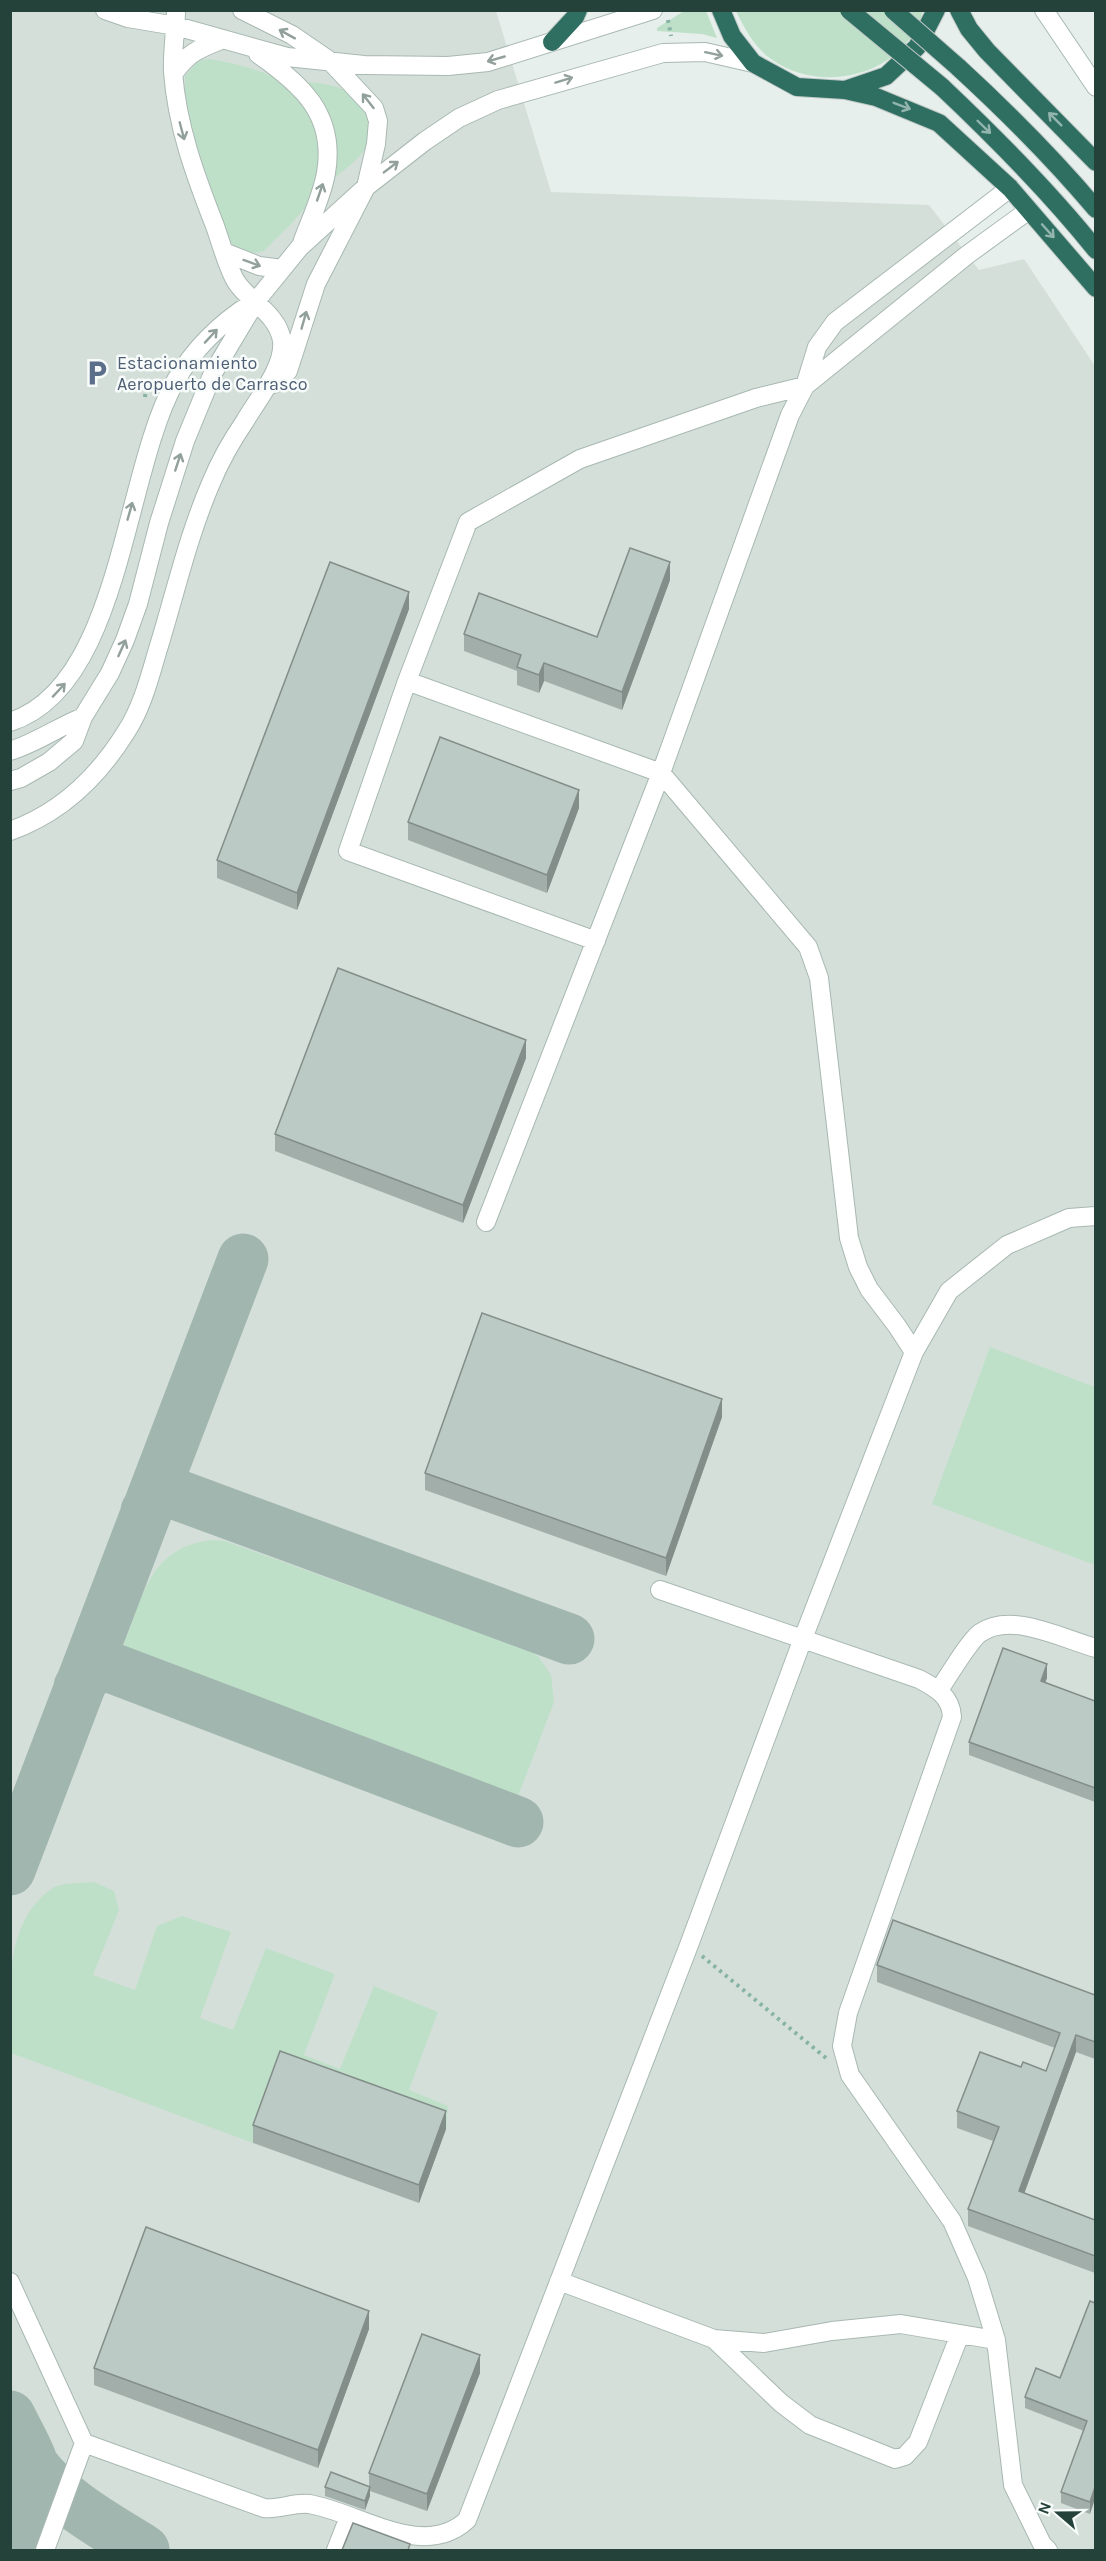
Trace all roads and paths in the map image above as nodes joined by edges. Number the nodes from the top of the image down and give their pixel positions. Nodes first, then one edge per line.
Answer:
1 (105, 10) edge
2 (148, 10) edge
3 (242, 10) edge
4 (578, 10) edge
5 (722, 10) edge
6 (849, 10) edge
7 (893, 10) edge
8 (936, 10) edge
9 (959, 10) edge
10 (1044, 10) edge
11 (660, 14) edge
12 (176, 18) edge
13 (221, 40) junction
14 (552, 42) junction
15 (245, 45) junction
16 (673, 52) junction
17 (330, 62) junction
18 (753, 63) junction
19 (174, 73) junction
20 (1095, 87) edge
21 (845, 90) junction
22 (1095, 162) edge
23 (366, 187) junction
24 (1010, 188) junction
25 (1095, 208) edge
26 (1029, 210) junction
27 (300, 247) junction
28 (1095, 249) edge
29 (224, 252) junction
30 (282, 269) junction
31 (1095, 288) edge
32 (256, 301) junction
33 (147, 375) dead end
34 (805, 386) junction
35 (268, 387) junction
36 (145, 397) dead end
37 (407, 681) junction
38 (83, 717) junction
39 (10, 722) edge
40 (10, 751) edge
41 (662, 773) junction
42 (10, 781) edge
43 (10, 831) edge
44 (596, 941) junction
45 (1095, 1216) edge
46 (486, 1222) dead end
47 (914, 1352) junction
48 (660, 1590) dead end
49 (802, 1641) junction
50 (1095, 1648) edge
51 (939, 1690) junction
52 (689, 1945) junction
53 (847, 2063) junction
54 (559, 2281) junction
55 (10, 2282) edge
56 (960, 2334) junction
57 (714, 2339) junction
58 (996, 2340) junction
59 (84, 2443) junction
60 (349, 2517) junction
61 (45, 2550) edge
62 (336, 2550) edge
63 (1048, 2550) edge

1 - 12 street
2 - 12 street
17 -> 3 street
4 - 14 highway
5 - 18 highway
6 -> 28 highway, bridge
7 - 25 highway, bridge
8 - 21 highway
22 -> 9 highway
10 - 20 street
11 - 14 street
11 - 16 path
12 - 13 street
12 - 19 street
13 - 15 street
13 - 19 street
14 -> 17 street
15 - 17 street
27 -> 15 street
16 -> 18 street
23 -> 16 street
23 -> 17 street
18 - 21 highway
19 -> 29 street
21 -> 24 highway
23 - 27 street
35 -> 23 street
24 - 26 highway
24 - 34 street
26 -> 31 highway
26 - 34 street
27 - 30 street
29 -> 30 street
29 - 32 street
30 - 32 street
32 - 35 street
38 -> 32 street
39 -> 32 street
33 - 36 path
34 - 37 street
34 - 41 street
35 - 43 street
37 - 41 street
37 - 44 street
38 - 40 street
38 - 42 street
41 - 44 street
41 - 47 street
44 - 46 street
45 - 47 street
47 - 49 street
48 - 49 street
49 - 51 street
49 - 52 street
50 - 51 street
51 - 53 street
52 - 53 path
52 - 54 street
53 - 58 street
54 - 57 street
54 - 60 street
55 - 59 street
56 - 57 street
56 - 57 street
56 - 58 street
58 - 63 street
59 - 60 street
59 - 61 street
60 - 62 street

